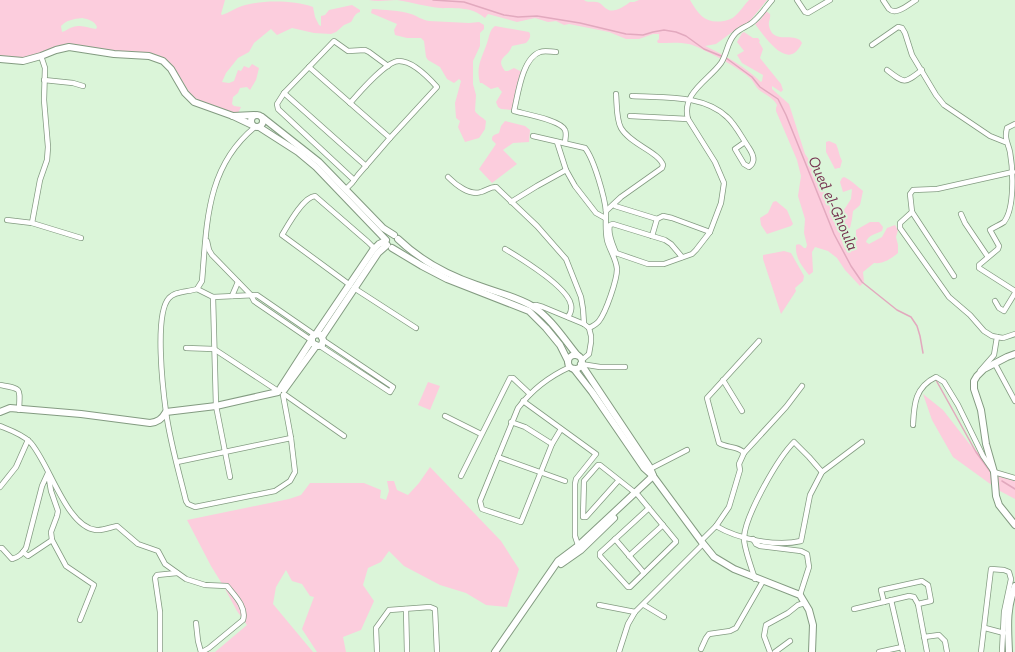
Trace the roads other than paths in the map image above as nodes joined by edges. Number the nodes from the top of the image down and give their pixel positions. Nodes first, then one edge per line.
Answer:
1 (772, 0) edge
2 (797, 0) edge
3 (830, 0) edge
4 (883, 0) edge
5 (916, 0) edge
6 (872, 45) dead end
7 (556, 52) dead end
8 (41, 56) junction
9 (0, 59) edge
10 (388, 66) junction
11 (309, 67) junction
12 (887, 70) dead end
13 (922, 70) junction
14 (44, 80) junction
15 (83, 86) dead end
16 (284, 93) junction
17 (616, 94) dead end
18 (632, 96) dead end
19 (690, 100) junction
20 (350, 103) junction
21 (254, 115) junction
22 (232, 116) junction
23 (630, 116) dead end
24 (262, 117) junction
25 (688, 119) junction
26 (1015, 124) edge
27 (255, 126) junction
28 (533, 136) dead end
29 (390, 138) junction
30 (557, 142) junction
31 (745, 142) junction
32 (1005, 142) junction
33 (565, 143) junction
34 (366, 166) junction
35 (566, 170) junction
36 (1013, 172) junction
37 (448, 177) dead end
38 (354, 180) junction
39 (346, 189) junction
40 (512, 202) junction
41 (1013, 203) edge
42 (615, 206) dead end
43 (606, 211) junction
44 (912, 212) junction
45 (961, 214) dead end
46 (605, 218) junction
47 (657, 219) junction
48 (7, 220) dead end
49 (32, 224) junction
50 (710, 232) junction
51 (652, 236) junction
52 (206, 237) junction
53 (396, 237) junction
54 (81, 238) dead end
55 (388, 243) junction
56 (505, 249) dead end
57 (373, 250) junction
58 (614, 253) junction
59 (988, 257) junction
60 (682, 258) junction
61 (954, 276) dead end
62 (238, 282) junction
63 (352, 286) junction
64 (197, 289) junction
65 (1015, 294) edge
66 (251, 295) junction
67 (232, 296) junction
68 (213, 297) junction
69 (995, 301) dead end
70 (532, 306) junction
71 (568, 317) junction
72 (584, 324) junction
73 (416, 328) dead end
74 (589, 328) junction
75 (1015, 334) edge
76 (997, 337) junction
77 (317, 340) junction
78 (759, 341) dead end
79 (186, 348) dead end
80 (214, 349) junction
81 (1015, 354) edge
82 (580, 360) junction
83 (995, 364) junction
84 (571, 365) junction
85 (625, 367) dead end
86 (977, 376) junction
87 (723, 380) junction
88 (0, 385) edge
89 (802, 386) dead end
90 (281, 392) junction
91 (530, 394) junction
92 (1015, 400) edge
93 (523, 401) junction
94 (216, 406) junction
95 (20, 410) junction
96 (742, 411) dead end
97 (0, 412) edge
98 (166, 412) junction
99 (444, 416) dead end
100 (512, 422) junction
101 (0, 426) edge
102 (913, 426) dead end
103 (561, 429) junction
104 (481, 434) junction
105 (344, 436) dead end
106 (291, 438) junction
107 (28, 440) junction
108 (862, 442) dead end
109 (552, 444) junction
110 (686, 450) dead end
111 (225, 452) junction
112 (743, 454) junction
113 (498, 457) junction
114 (177, 462) junction
115 (650, 469) junction
116 (540, 472) junction
117 (822, 472) junction
118 (994, 472) junction
119 (48, 473) junction
120 (461, 476) dead end
121 (230, 477) dead end
122 (654, 478) junction
123 (1015, 478) edge
124 (619, 480) junction
125 (565, 481) dead end
126 (0, 487) edge
127 (636, 494) junction
128 (649, 508) junction
129 (663, 525) junction
130 (1015, 525) edge
131 (716, 526) junction
132 (744, 538) junction
133 (615, 539) junction
134 (754, 539) junction
135 (52, 540) junction
136 (702, 542) junction
137 (0, 548) edge
138 (579, 549) junction
139 (24, 552) junction
140 (629, 556) junction
141 (644, 573) junction
142 (177, 574) junction
143 (755, 579) junction
144 (762, 581) junction
145 (1015, 586) edge
146 (800, 595) junction
147 (891, 600) junction
148 (884, 602) junction
149 (805, 603) junction
150 (599, 604) dead end
151 (918, 604) junction
152 (644, 605) junction
153 (406, 608) junction
154 (854, 609) dead end
155 (635, 612) junction
156 (664, 617) dead end
157 (80, 620) dead end
158 (196, 623) dead end
159 (985, 628) junction
160 (1005, 633) junction
161 (924, 637) junction
162 (790, 641) dead end
163 (701, 649) dead end
164 (902, 650) edge
165 (160, 652) edge
166 (201, 652) edge
167 (377, 652) edge
168 (407, 652) edge
169 (438, 652) edge
170 (495, 652) edge
171 (499, 652) edge
172 (619, 652) edge
173 (770, 652) edge
174 (775, 652) edge
175 (812, 652) edge
176 (879, 652) edge
177 (927, 652) edge
178 (947, 652) edge
179 (981, 652) edge
180 (1002, 652) edge
181 (1009, 652) edge

1 - 19 street
2 - 3 street
4 - 5 street
6 - 13 street
7 - 33 street
8 - 9 street
8 - 14 street
8 - 22 street
10 - 11 street
10 - 20 street
10 - 29 street
11 - 16 street
11 - 20 street
12 - 13 street
13 - 32 street
14 - 15 street
14 - 49 street
16 - 34 street
16 - 38 street
17 - 43 street
18 - 19 street
19 - 25 street
19 - 31 street
20 - 29 street
21 - 22 street
21 - 24 street
21 - 27 street
22 - 27 street
23 - 25 street
24 - 27 street
24 - 39 street
25 - 50 street
26 - 32 street
27 - 52 street
27 - 55 street
28 - 30 street
29 - 34 street
30 - 33 street
30 - 35 street
31 - 31 street
32 - 36 street
33 - 43 street
34 - 38 street
35 - 40 street
35 - 46 street
36 - 41 street
36 - 44 street
37 - 40 street
38 - 39 street
39 - 53 street
40 - 72 street
41 - 59 street
42 - 47 street
43 - 46 street
44 - 61 street
44 - 76 street
45 - 59 street
46 - 58 street
47 - 50 street
47 - 51 street
48 - 49 street
49 - 54 street
50 - 60 street
51 - 58 street
51 - 60 street
52 - 62 street
52 - 64 street
53 - 55 street
53 - 55 street
53 - 70 street
55 - 57 street
55 - 63 street
55 - 84 street
56 - 71 street
57 - 63 street
57 - 63 street
58 - 60 street
58 - 74 street
59 - 65 street
62 - 66 street
62 - 67 street
63 - 73 street
63 - 77 street
64 - 68 street
64 - 98 street
65 - 69 street
66 - 67 street
66 - 77 street
67 - 68 street
68 - 80 street
70 - 71 street
70 - 82 street
71 - 72 street
72 - 74 street
74 - 82 street
75 - 76 street
76 - 86 street
77 - 77 street
77 - 90 street
78 - 87 street
79 - 80 street
80 - 90 street
80 - 94 street
81 - 83 street
82 - 84 street
82 - 84 street
82 - 85 street
82 - 115 street
83 - 86 street
83 - 92 street
84 - 91 street
84 - 122 street
86 - 118 street
87 - 96 street
87 - 112 street
88 - 95 street
89 - 112 street
90 - 94 street
90 - 105 street
90 - 106 street
91 - 93 street
91 - 104 street
93 - 100 street
93 - 103 street
94 - 98 street
94 - 111 street
95 - 97 street
95 - 98 street
98 - 114 street
99 - 104 street
100 - 109 street
100 - 113 street
101 - 107 street
102 - 118 street
103 - 109 street
103 - 138 street
104 - 120 street
106 - 111 street
106 - 114 street
107 - 119 street
107 - 126 street
108 - 117 street
109 - 116 street
110 - 115 street
111 - 114 street
111 - 121 street
112 - 131 street
113 - 116 street
113 - 116 street
115 - 122 street
116 - 125 street
117 - 132 street
117 - 134 street
118 - 123 street
118 - 130 street
119 - 135 street
119 - 139 street
119 - 142 street
122 - 127 street
122 - 136 street
124 - 124 street
124 - 127 street
127 - 128 street
127 - 138 street
128 - 129 street
128 - 133 street
129 - 140 street
129 - 141 street
131 - 132 street
131 - 136 street
132 - 134 street
132 - 143 street
133 - 140 street
133 - 141 street
134 - 146 street
135 - 139 street
135 - 157 street
136 - 143 street
136 - 152 street
137 - 139 street
138 - 170 street
138 - 171 street
140 - 141 street
142 - 165 street
142 - 166 street
143 - 144 street
144 - 146 street
144 - 163 street
145 - 160 street
146 - 149 street
147 - 148 street
147 - 151 street
147 - 164 street
148 - 151 street
148 - 154 street
149 - 173 street
149 - 175 street
150 - 155 street
151 - 161 street
152 - 155 street
152 - 156 street
153 - 167 street
153 - 168 street
153 - 169 street
155 - 172 street
158 - 166 street
159 - 160 street
159 - 160 street
159 - 179 street
160 - 180 street
160 - 181 street
161 - 177 street
161 - 178 street
162 - 174 street
164 - 176 street

